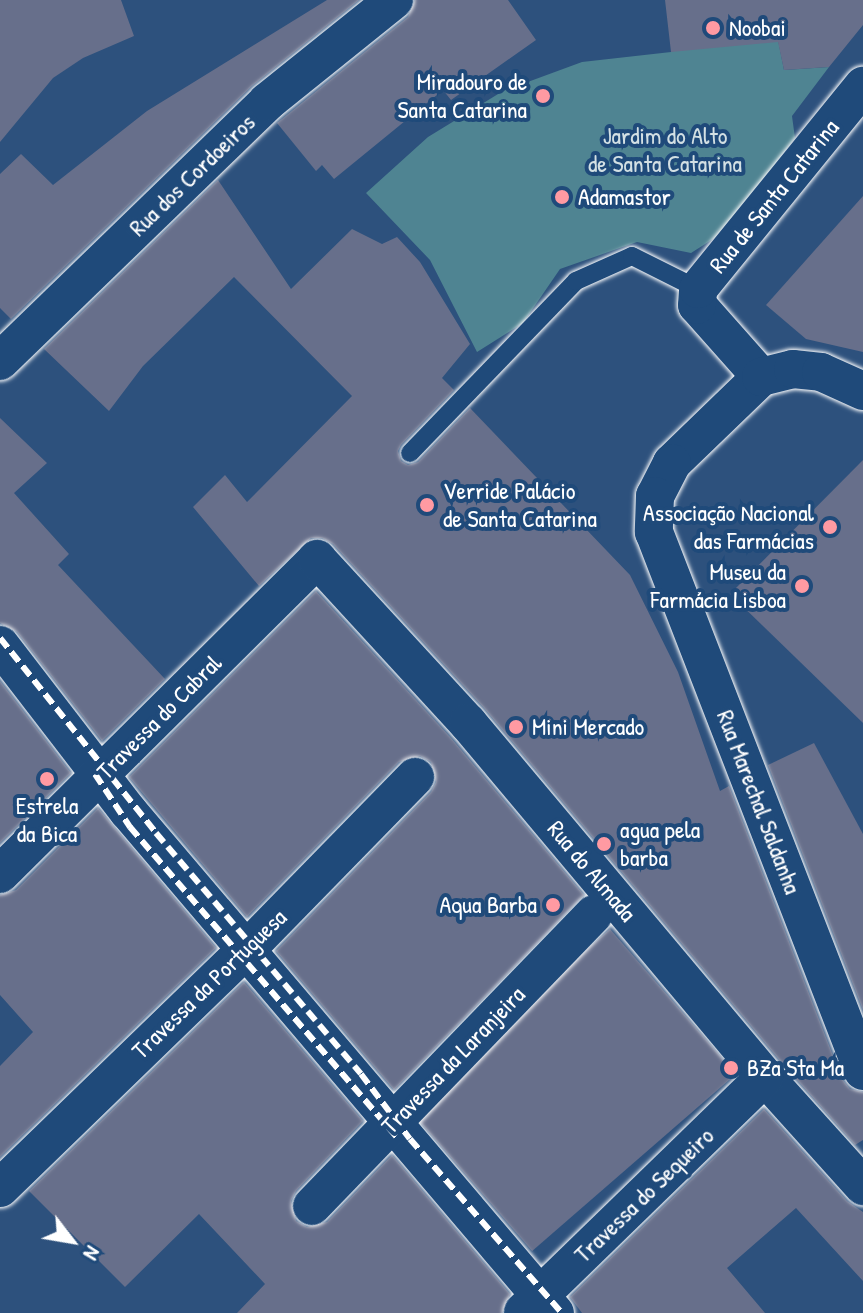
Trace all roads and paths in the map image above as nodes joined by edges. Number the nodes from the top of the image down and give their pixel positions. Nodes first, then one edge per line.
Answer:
1 (387, 6) edge
2 (863, 86) edge
3 (698, 289) junction
4 (0, 361) edge
5 (761, 377) junction
6 (863, 391) edge
7 (410, 453) dead end
8 (317, 559) joint
9 (0, 645) edge
10 (102, 775) junction
11 (415, 777) dead end
12 (0, 874) edge
13 (594, 914) dead end
14 (245, 950) junction
15 (863, 1071) edge
16 (765, 1077) junction
17 (392, 1124) junction
18 (863, 1186) edge
19 (0, 1188) edge
20 (312, 1206) dead end
21 (540, 1307) edge

1 - 4 street, Rua dos Cordoeiros
2 - 3 street, Rua de Santa Catarina
3 - 5 street, Rua de Santa Catarina
3 - 7 lane
5 - 6 street
5 - 15 street, Rua Marechal Saldanha
8 - 10 street, Travessa do Cabral
8 - 16 street, Rua do Almada
9 - 10 street
10 - 12 street, Travessa do Cabral
10 - 14 street
11 - 14 street, Travessa da Portuguesa
13 - 17 street, Travessa da Laranjeira
14 - 17 street
14 - 19 street, Travessa da Portuguesa
16 - 18 street, Rua do Almada
16 - 21 street, Travessa do Sequeiro
17 - 20 street, Travessa da Laranjeira
17 - 21 street

